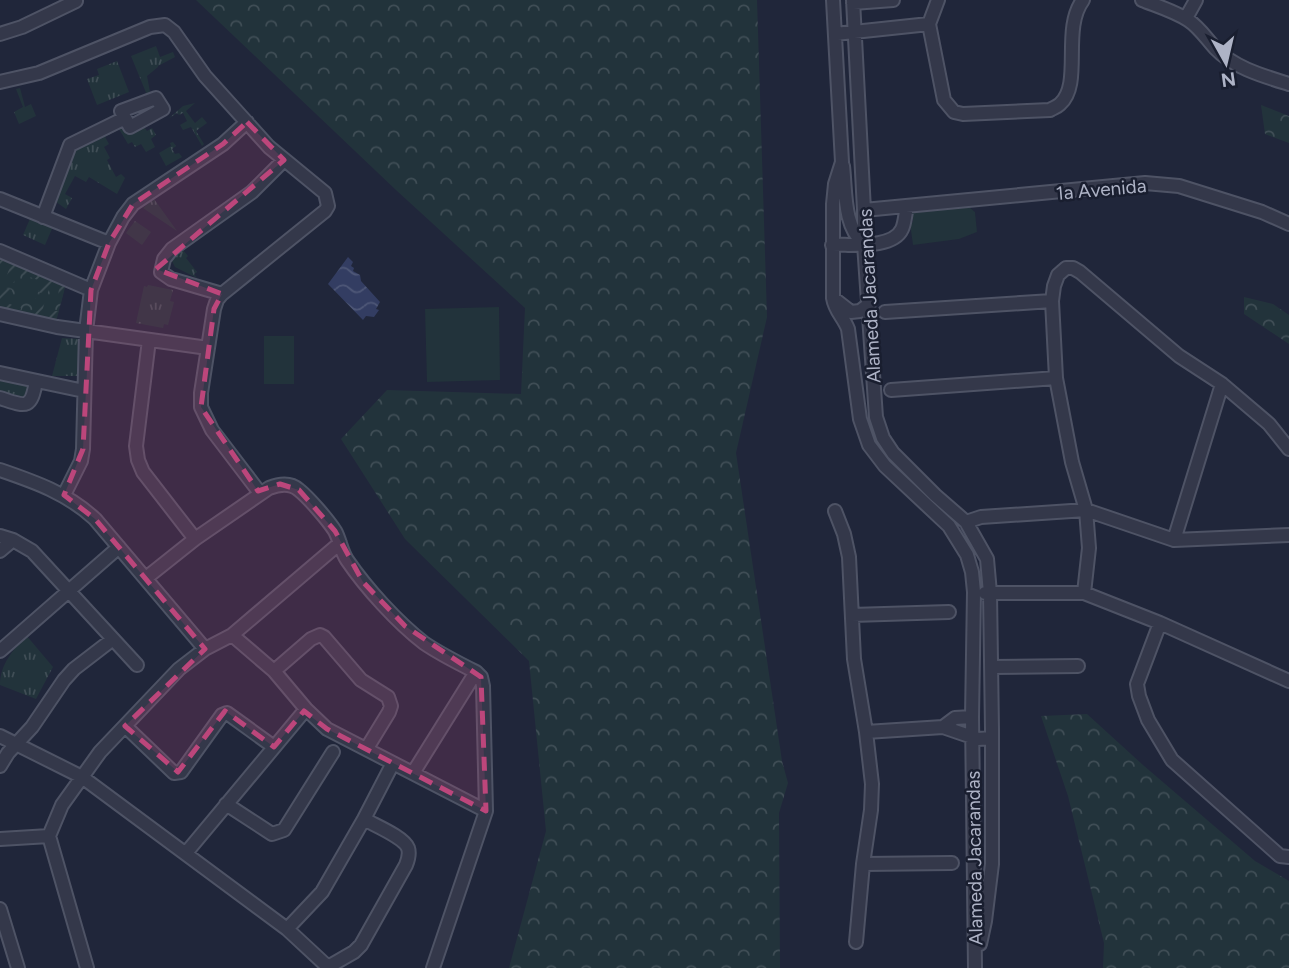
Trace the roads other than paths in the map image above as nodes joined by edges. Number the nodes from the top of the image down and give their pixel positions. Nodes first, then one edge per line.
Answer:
1 (833, 0) edge
2 (893, 0) edge
3 (938, 0) edge
4 (1083, 0) edge
5 (1142, 0) edge
6 (1196, 0) edge
7 (853, 1) edge
8 (76, 2) edge
9 (1172, 6) edge
10 (1186, 18) junction
11 (929, 24) junction
12 (854, 32) junction
13 (0, 34) edge
14 (835, 34) junction
15 (0, 82) edge
16 (1289, 84) edge
17 (125, 118) dead end
18 (247, 122) junction
19 (284, 160) junction
20 (842, 162) junction
21 (0, 199) edge
22 (906, 207) junction
23 (864, 210) junction
24 (43, 217) junction
25 (1289, 224) edge
26 (109, 243) junction
27 (864, 244) junction
28 (832, 245) junction
29 (0, 251) edge
30 (91, 290) junction
31 (222, 294) junction
32 (833, 298) junction
33 (1052, 301) junction
34 (868, 305) junction
35 (886, 312) dead end
36 (0, 314) edge
37 (86, 331) junction
38 (149, 340) junction
39 (208, 348) junction
40 (872, 356) junction
41 (853, 367) junction
42 (0, 373) edge
43 (1056, 378) junction
44 (36, 381) junction
45 (1222, 384) junction
46 (891, 390) dead end
47 (84, 391) junction
48 (0, 398) edge
49 (1289, 449) edge
50 (0, 470) edge
51 (260, 493) junction
52 (64, 495) junction
53 (1086, 510) junction
54 (835, 511) dead end
55 (967, 522) junction
56 (1289, 535) edge
57 (0, 536) edge
58 (195, 538) junction
59 (13, 540) junction
60 (1174, 540) junction
61 (340, 543) junction
62 (119, 547) junction
63 (0, 551) edge
64 (146, 578) junction
65 (68, 591) junction
66 (974, 592) junction
67 (990, 593) junction
68 (1084, 593) junction
69 (949, 611) dead end
70 (852, 615) junction
71 (1160, 623) junction
72 (232, 635) junction
73 (113, 639) junction
74 (205, 649) junction
75 (0, 651) edge
76 (137, 665) dead end
77 (1078, 666) dead end
78 (991, 667) junction
79 (274, 671) junction
80 (475, 672) junction
81 (1289, 681) edge
82 (306, 709) junction
83 (972, 717) junction
84 (125, 726) junction
85 (943, 727) junction
86 (866, 732) junction
87 (0, 736) edge
88 (973, 738) junction
89 (992, 738) junction
90 (17, 744) junction
91 (274, 747) junction
92 (367, 748) junction
93 (333, 752) dead end
94 (393, 763) junction
95 (0, 766) edge
96 (413, 773) junction
97 (82, 777) junction
98 (226, 804) junction
99 (486, 811) junction
100 (364, 819) junction
101 (49, 836) junction
102 (0, 839) edge
103 (186, 853) junction
104 (1289, 857) edge
105 (952, 863) dead end
106 (863, 864) junction
107 (0, 909) edge
108 (287, 929) junction
109 (856, 942) dead end
110 (975, 966) edge
111 (19, 968) edge
112 (87, 968) edge
113 (329, 968) edge
114 (433, 968) edge

1 - 14 street, Alameda Jacarandas
2 - 7 street
3 - 11 street
4 - 11 street
5 - 9 street
6 - 10 street
7 - 12 street, Alameda Jacarandas
8 - 13 street
9 - 10 street
10 - 16 street
11 - 12 street
12 - 14 street
12 - 23 street, Alameda Jacarandas
14 - 20 street, Alameda Jacarandas
15 - 18 street
17 - 24 street
18 - 19 street
18 - 26 street
19 - 31 street
19 - 31 street
20 - 27 street
20 - 28 street, Alameda Jacarandas
21 - 24 street
22 - 23 street, 1a Avenida
22 - 25 street, 1a Avenida
22 - 27 street
23 - 27 street, Alameda Jacarandas
24 - 26 street
26 - 30 street
27 - 28 street
27 - 34 street, Alameda Jacarandas
28 - 32 street, Alameda Jacarandas
29 - 30 street
30 - 37 street
31 - 39 street
32 - 34 street
32 - 41 street, Alameda Jacarandas
33 - 35 street
33 - 43 street
33 - 45 street
34 - 40 street, Alameda Jacarandas
36 - 37 street
37 - 38 street
37 - 47 street
38 - 39 street
38 - 58 street
39 - 51 street
40 - 41 street
40 - 55 street, Alameda Jacarandas
41 - 66 street, Alameda Jacarandas
42 - 44 street
43 - 46 street
43 - 53 street
44 - 47 street
44 - 48 street
45 - 49 street
45 - 60 street
47 - 52 street
50 - 52 street
51 - 58 street
51 - 61 street
52 - 62 street
53 - 55 street
53 - 60 street
53 - 68 street
54 - 70 street
55 - 67 street, Alameda Jacarandas
56 - 60 street
57 - 59 street
58 - 64 street
59 - 63 street
59 - 65 street
61 - 72 street
61 - 80 street
62 - 64 street
62 - 65 street
64 - 74 street
65 - 73 street
65 - 75 street
66 - 67 street
66 - 83 street, Alameda Jacarandas
67 - 68 street
67 - 78 street, Alameda Jacarandas
68 - 71 street
69 - 70 street
70 - 86 street
71 - 81 street
71 - 104 street
72 - 74 street
72 - 79 street
73 - 76 street
73 - 90 street
74 - 84 street
77 - 78 street
78 - 89 street, Alameda Jacarandas
79 - 82 street
79 - 92 street
80 - 96 street
80 - 99 street
82 - 91 street
82 - 92 street
83 - 85 street
83 - 88 street, Alameda Jacarandas
84 - 91 street
84 - 97 street
85 - 86 street
85 - 88 street
86 - 106 street
87 - 90 street
88 - 89 street
88 - 110 street, Alameda Jacarandas
89 - 110 street, Alameda Jacarandas
90 - 95 street
90 - 97 street
91 - 98 street
92 - 94 street
93 - 98 street
94 - 96 street
94 - 100 street
96 - 99 street
97 - 101 street
97 - 103 street
98 - 103 street
99 - 114 street
100 - 108 street
100 - 113 street
101 - 102 street
101 - 112 street
103 - 108 street
105 - 106 street
106 - 109 street
107 - 111 street
108 - 113 street

